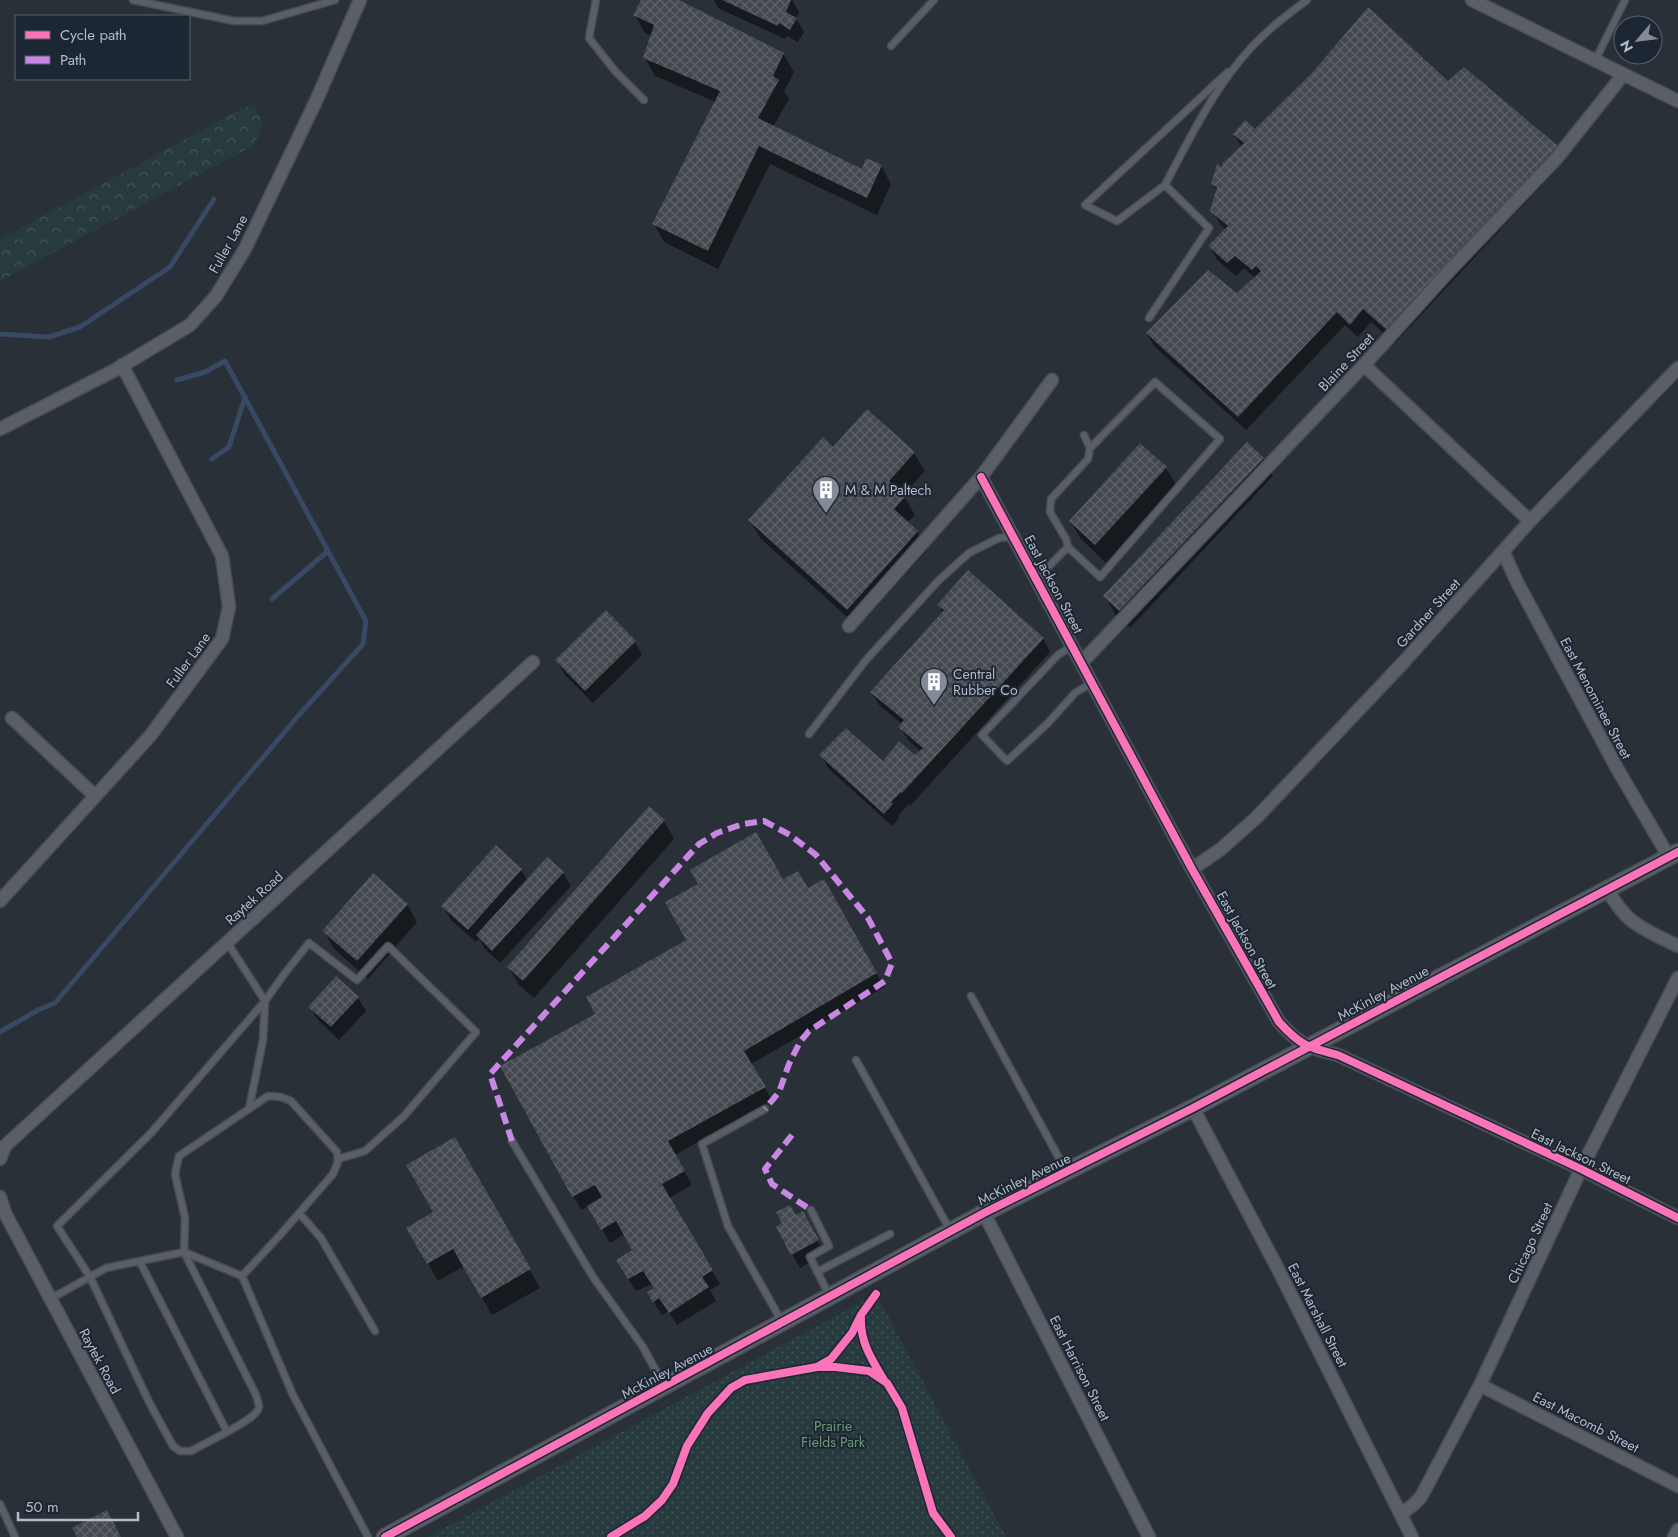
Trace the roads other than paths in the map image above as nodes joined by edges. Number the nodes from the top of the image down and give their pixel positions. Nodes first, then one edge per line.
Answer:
1 (133, 0) edge
2 (335, 0) edge
3 (360, 0) edge
4 (596, 0) edge
5 (934, 0) edge
6 (1307, 0) edge
7 (1472, 0) edge
8 (1626, 0) edge
9 (891, 46) dead end
10 (1595, 61) junction
11 (1238, 63) junction
12 (1623, 75) junction
13 (644, 100) dead end
14 (1678, 102) edge
15 (1165, 185) junction
16 (1148, 318) dead end
17 (1364, 365) junction
18 (119, 367) junction
19 (1678, 368) edge
20 (1052, 380) dead end
21 (0, 429) edge
22 (1084, 435) dead end
23 (1090, 448) junction
24 (981, 477) junction
25 (1530, 521) junction
26 (1014, 537) junction
27 (1068, 547) junction
28 (1503, 551) junction
29 (1037, 578) junction
30 (849, 626) dead end
31 (1073, 645) junction
32 (533, 662) dead end
33 (1082, 662) junction
34 (1093, 682) junction
35 (12, 718) dead end
36 (809, 734) dead end
37 (95, 796) junction
38 (1673, 854) edge
39 (1192, 869) junction
40 (1607, 889) junction
41 (0, 901) edge
42 (227, 942) junction
43 (1678, 946) edge
44 (1678, 978) edge
45 (971, 996) dead end
46 (265, 1000) junction
47 (1308, 1048) junction
48 (856, 1060) dead end
49 (1193, 1108) junction
50 (249, 1109) junction
51 (766, 1109) dead end
52 (512, 1141) dead end
53 (0, 1159) edge
54 (338, 1159) junction
55 (1581, 1169) junction
56 (1066, 1172) junction
57 (0, 1197) edge
58 (810, 1210) dead end
59 (299, 1213) junction
60 (984, 1213) junction
61 (1678, 1218) edge
62 (951, 1231) junction
63 (890, 1234) dead end
64 (184, 1252) junction
65 (140, 1262) junction
66 (817, 1272) junction
67 (90, 1276) junction
68 (242, 1276) junction
69 (830, 1296) junction
70 (50, 1299) junction
71 (782, 1323) junction
72 (376, 1331) dead end
73 (1480, 1385) junction
74 (664, 1386) junction
75 (227, 1432) junction
76 (1678, 1486) edge
77 (0, 1504) edge
78 (1401, 1514) junction
79 (1678, 1530) edge
80 (15, 1537) edge
81 (177, 1537) edge
82 (368, 1537) edge
83 (385, 1537) edge
84 (1149, 1537) edge
85 (1412, 1537) edge
86 (1674, 1537) edge

1 - 2 lane
3 - 18 street, Fuller Lane
4 - 13 lane
5 - 9 lane
6 - 11 lane
7 - 10 street
8 - 10 lane
10 - 12 street
11 - 15 lane
11 - 15 lane
12 - 14 street
12 - 17 street, Blaine Street
15 - 16 lane
17 - 25 street
17 - 33 street, Blaine Street
18 - 21 street
18 - 37 street, Fuller Lane
19 - 25 street, Gardner Street
20 - 24 street
22 - 23 lane
23 - 27 lane
23 - 27 lane
24 - 26 street, East Jackson Street
24 - 30 street
25 - 28 street, Gardner Street
26 - 29 street, East Jackson Street
26 - 36 lane
27 - 29 lane
28 - 38 street, East Menominee Street
28 - 39 street, Gardner Street
29 - 31 street, East Jackson Street
31 - 33 street, East Jackson Street
31 - 34 lane
32 - 42 street, Raytek Road
33 - 34 street, East Jackson Street
34 - 39 street, East Jackson Street
35 - 37 street
37 - 41 street, Fuller Lane
38 - 40 street, McKinley Avenue
39 - 47 street, East Jackson Street
40 - 43 street
40 - 47 street, McKinley Avenue
42 - 46 lane
42 - 53 street, Raytek Road
44 - 55 street, Chicago Street
45 - 56 lane
46 - 50 lane
46 - 54 lane
46 - 67 lane
47 - 49 street, McKinley Avenue
47 - 55 street, East Jackson Street
48 - 62 lane
49 - 56 street, McKinley Avenue
49 - 78 street, East Marshall Street
50 - 54 lane
50 - 64 lane
51 - 71 lane
52 - 74 lane
54 - 59 lane
55 - 61 street, East Jackson Street
55 - 73 street, Chicago Street
56 - 60 street, McKinley Avenue
57 - 70 street, Raytek Road
58 - 66 lane
59 - 68 lane
59 - 72 lane
60 - 62 street, McKinley Avenue
60 - 84 street, East Harrison Street
62 - 69 street, McKinley Avenue
63 - 66 lane
64 - 65 lane
64 - 68 lane
64 - 75 lane
65 - 67 lane
65 - 75 lane
66 - 69 lane
67 - 70 lane
67 - 75 lane
68 - 82 lane
69 - 71 street, McKinley Avenue
70 - 81 street, Raytek Road
71 - 74 street, McKinley Avenue
73 - 76 street, East Macomb Street
73 - 78 street, Chicago Street
74 - 83 street, McKinley Avenue
77 - 80 lane
78 - 85 street, East Marshall Street
79 - 86 street

